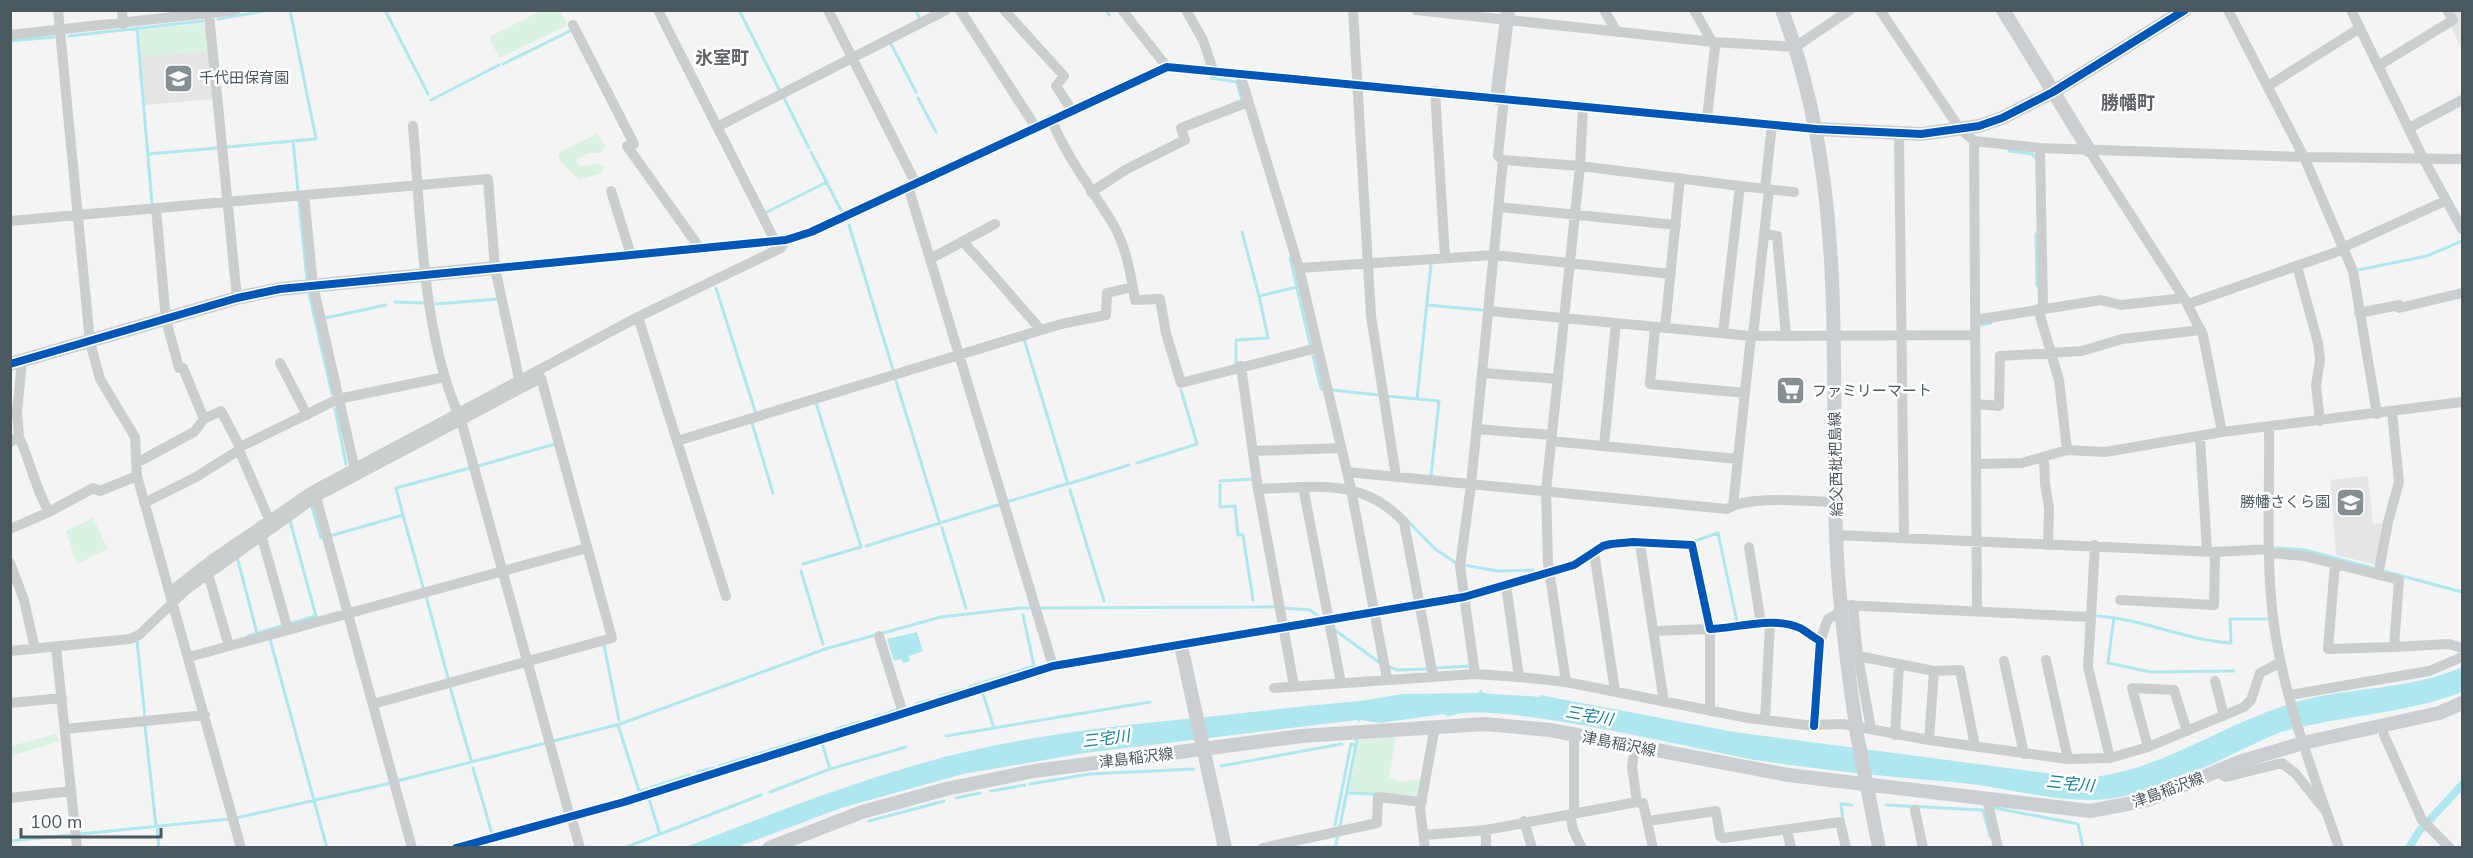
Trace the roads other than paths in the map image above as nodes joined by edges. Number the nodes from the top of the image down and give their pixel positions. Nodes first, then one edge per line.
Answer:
1 (58, 10) edge
2 (122, 10) edge
3 (658, 10) edge
4 (828, 10) edge
5 (946, 10) edge
6 (960, 10) edge
7 (1004, 10) edge
8 (1122, 10) edge
9 (1186, 10) edge
10 (1353, 10) edge
11 (1416, 10) edge
12 (1604, 10) edge
13 (1694, 10) edge
14 (1782, 10) edge
15 (1850, 10) edge
16 (1880, 10) edge
17 (2003, 10) edge
18 (2185, 10) edge
19 (2228, 10) edge
20 (2351, 10) edge
21 (2447, 10) edge
22 (233, 11) edge
23 (1435, 11) edge
24 (176, 14) edge
25 (209, 14) junction
26 (1507, 16) edge
27 (123, 24) junction
28 (573, 24) dead end
29 (2360, 28) junction
30 (60, 31) junction
31 (1617, 32) junction
32 (10, 35) edge
33 (1713, 42) junction
34 (1795, 47) junction
35 (852, 58) junction
36 (2378, 66) junction
37 (1167, 67) junction
38 (1213, 70) junction
39 (1240, 74) junction
40 (1358, 83) junction
41 (2268, 86) junction
42 (1435, 91) junction
43 (2053, 92) junction
44 (1501, 98) junction
45 (2463, 100) edge
46 (1248, 102) junction
47 (1583, 106) junction
48 (1071, 109) junction
49 (1051, 118) junction
50 (1707, 118) junction
51 (1772, 124) junction
52 (413, 126) dead end
53 (1035, 126) junction
54 (717, 127) junction
55 (2409, 128) junction
56 (1816, 129) junction
57 (1960, 129) junction
58 (1899, 134) junction
59 (1974, 141) junction
60 (2040, 148) junction
61 (2089, 150) junction
62 (2304, 157) junction
63 (2424, 158) junction
64 (2463, 159) edge
65 (1503, 160) junction
66 (1580, 166) junction
67 (1680, 178) junction
68 (911, 184) junction
69 (418, 185) junction
70 (1740, 186) junction
71 (1767, 188) junction
72 (611, 191) dead end
73 (1091, 192) junction
74 (1794, 192) dead end
75 (304, 195) junction
76 (2445, 201) junction
77 (227, 202) junction
78 (1499, 207) junction
79 (156, 208) junction
80 (76, 216) junction
81 (1575, 216) junction
82 (10, 221) edge
83 (994, 224) dead end
84 (1676, 225) junction
85 (2463, 229) edge
86 (1764, 234) junction
87 (781, 240) junction
88 (963, 243) junction
89 (699, 247) junction
90 (2345, 248) junction
91 (631, 255) junction
92 (1494, 255) junction
93 (1445, 258) junction
94 (930, 259) junction
95 (1368, 264) junction
96 (1569, 265) junction
97 (2297, 266) junction
98 (495, 268) junction
99 (1299, 268) junction
100 (425, 274) junction
101 (1671, 274) junction
102 (313, 285) junction
103 (1133, 287) junction
104 (2463, 293) edge
105 (237, 298) junction
106 (2186, 301) junction
107 (2041, 309) junction
108 (1489, 311) junction
109 (2359, 313) junction
110 (1564, 318) junction
111 (639, 319) junction
112 (166, 320) junction
113 (1976, 320) junction
114 (1616, 323) junction
115 (1660, 327) junction
116 (1041, 330) junction
117 (2200, 330) junction
118 (1723, 333) junction
119 (1901, 335) junction
120 (1975, 335) junction
121 (1752, 336) junction
122 (1786, 336) junction
123 (1834, 336) junction
124 (90, 342) junction
125 (1317, 348) junction
126 (2054, 354) junction
127 (960, 355) junction
128 (16, 362) edge
129 (280, 363) dead end
130 (1241, 366) junction
131 (1483, 373) junction
132 (445, 377) junction
133 (1558, 380) junction
134 (520, 383) junction
135 (1745, 393) junction
136 (338, 399) junction
137 (2463, 402) edge
138 (1976, 404) junction
139 (2392, 412) junction
140 (2376, 414) junction
141 (307, 415) junction
142 (459, 416) junction
143 (204, 419) junction
144 (2320, 421) junction
145 (2269, 427) junction
146 (1477, 429) junction
147 (2222, 432) junction
148 (2200, 437) junction
149 (1551, 438) junction
150 (15, 440) edge
151 (677, 441) junction
152 (1604, 446) junction
153 (240, 448) junction
154 (1341, 448) junction
155 (1252, 450) junction
156 (2067, 450) junction
157 (2044, 458) junction
158 (1738, 459) junction
159 (136, 460) junction
160 (1977, 464) junction
161 (354, 472) junction
162 (1347, 472) junction
163 (137, 476) junction
164 (1396, 476) junction
165 (1471, 485) junction
166 (1303, 487) junction
167 (1258, 489) junction
168 (1351, 489) junction
169 (1546, 491) junction
170 (316, 497) junction
171 (1836, 502) junction
172 (144, 503) junction
173 (1733, 506) junction
174 (49, 512) junction
175 (266, 526) junction
176 (10, 529) edge
177 (1836, 535) junction
178 (1904, 537) junction
179 (1977, 541) junction
180 (1640, 544) junction
181 (2048, 545) junction
182 (2095, 545) junction
183 (1749, 547) dead end
184 (587, 548) junction
185 (2211, 551) junction
186 (2270, 551) junction
187 (1594, 552) junction
188 (10, 563) edge
189 (2335, 564) junction
190 (502, 570) junction
191 (1549, 571) junction
192 (2379, 571) junction
193 (208, 574) junction
194 (1506, 585) junction
195 (726, 596) dead end
196 (172, 597) junction
197 (1464, 597) junction
198 (2120, 600) dead end
199 (1421, 604) junction
200 (1846, 607) junction
201 (1977, 611) junction
202 (1375, 612) junction
203 (348, 613) junction
204 (2091, 617) junction
205 (1330, 619) junction
206 (1765, 624) junction
207 (1283, 626) junction
208 (1710, 628) junction
209 (288, 630) junction
210 (1654, 631) junction
211 (879, 636) dead end
212 (1820, 641) junction
213 (229, 646) junction
214 (1180, 646) junction
215 (2394, 646) junction
216 (56, 647) junction
217 (2463, 648) edge
218 (34, 649) junction
219 (10, 651) edge
220 (1858, 656) junction
221 (189, 657) junction
222 (2463, 657) edge
223 (528, 660) junction
224 (2046, 660) dead end
225 (2004, 661) dead end
226 (2281, 662) junction
227 (1899, 665) junction
228 (1053, 666) junction
229 (1934, 671) junction
230 (1475, 674) junction
231 (1432, 676) junction
232 (1519, 677) junction
233 (1387, 679) junction
234 (2215, 681) dead end
235 (1566, 682) junction
236 (1341, 683) junction
237 (1294, 686) junction
238 (1274, 688) dead end
239 (1615, 691) junction
240 (2290, 697) junction
241 (62, 698) junction
242 (1664, 702) junction
243 (10, 703) edge
244 (2463, 703) edge
245 (373, 704) junction
246 (1710, 711) junction
247 (903, 713) junction
248 (205, 715) junction
249 (2224, 716) junction
250 (1766, 720) junction
251 (1435, 726) junction
252 (1814, 726) junction
253 (65, 729) junction
254 (1871, 729) junction
255 (2187, 731) junction
256 (1574, 735) junction
257 (1895, 735) junction
258 (2385, 735) dead end
259 (2301, 737) junction
260 (1929, 740) junction
261 (1975, 746) junction
262 (1635, 747) junction
263 (2148, 747) junction
264 (1203, 748) junction
265 (2024, 754) junction
266 (2110, 758) junction
267 (2068, 759) junction
268 (2218, 772) junction
269 (1865, 782) junction
270 (71, 791) junction
271 (10, 798) edge
272 (1987, 799) junction
273 (1422, 802) junction
274 (1637, 802) junction
275 (1915, 810) dead end
276 (1572, 814) junction
277 (2328, 815) junction
278 (571, 817) junction
279 (1648, 821) junction
280 (1524, 822) junction
281 (1486, 830) junction
282 (1787, 831) junction
283 (1425, 835) junction
284 (76, 839) edge
285 (778, 846) edge
286 (241, 848) edge
287 (412, 848) edge
288 (456, 848) edge
289 (580, 848) edge
290 (1225, 848) edge
291 (1263, 848) edge
292 (1425, 848) edge
293 (1486, 848) edge
294 (1533, 848) edge
295 (1582, 848) edge
296 (1653, 848) edge
297 (1791, 848) edge
298 (1845, 848) edge
299 (1879, 848) edge
300 (1923, 848) edge
301 (1998, 848) edge
302 (2339, 848) edge
303 (2450, 848) edge

1 - 30 street
2 - 27 street
3 - 54 street
4 - 35 street
5 - 35 street
6 - 53 street
7 - 48 street
8 - 37 street
9 - 38 street
10 - 40 street
11 - 23 street
12 - 31 street
13 - 33 street
14 - 34 main road, 給父西枇杷島線
15 - 34 street
16 - 57 street
17 - 43 main road
18 - 43 main road
19 - 41 street
20 - 29 street
21 - 36 street
22 - 25 street
23 - 26 street
24 - 25 street
24 - 27 street
25 - 77 street
26 - 31 street
26 - 44 main road
27 - 30 street
28 - 89 street
29 - 36 street
29 - 41 street
30 - 32 street
30 - 80 street
31 - 33 street
33 - 34 street
33 - 50 street
34 - 56 main road, 給父西枇杷島線
35 - 54 street
35 - 68 street
36 - 55 street
37 - 38 street
37 - 48 street
38 - 39 street
39 - 40 street
39 - 46 street
40 - 42 street
40 - 95 street
41 - 62 street
42 - 44 street
42 - 93 street
43 - 57 main road
43 - 61 main road
44 - 47 street
44 - 65 street
45 - 55 street
46 - 73 street
46 - 99 street
47 - 50 street
47 - 66 street
48 - 49 street
49 - 53 street
49 - 73 street
50 - 51 street
51 - 56 street
51 - 71 street
52 - 69 street
53 - 68 street
54 - 87 street
55 - 63 street
56 - 58 main road
56 - 123 main road, 給父西枇杷島線
57 - 58 main road
57 - 59 street
58 - 119 street
59 - 60 street
59 - 113 street
60 - 61 street
60 - 107 street
61 - 62 street
61 - 106 street
62 - 63 street
62 - 90 street
63 - 64 street
63 - 76 street
65 - 66 street
65 - 78 street
66 - 67 street
66 - 81 street
67 - 70 street
67 - 84 street
68 - 87 street
68 - 94 street
69 - 75 street
69 - 98 street
69 - 100 street
70 - 71 street
70 - 118 street
71 - 74 street
71 - 86 street
72 - 91 street
73 - 103 street
75 - 77 street
75 - 102 street
76 - 85 street
76 - 90 street
77 - 79 street
77 - 105 street
78 - 81 street
78 - 92 street
79 - 80 street
79 - 112 street
80 - 82 street
80 - 124 street
81 - 84 street
81 - 96 street
83 - 88 street
84 - 101 street
86 - 121 street
86 - 122 street
87 - 89 street
87 - 111 street
88 - 94 street
88 - 116 street
89 - 91 street
90 - 97 street
90 - 109 street
91 - 98 street
92 - 93 street
92 - 96 street
92 - 108 street
93 - 95 street
94 - 127 street
95 - 99 street
95 - 164 street
96 - 101 street
96 - 110 street
97 - 106 street
97 - 144 street
98 - 100 main road
98 - 134 street
99 - 125 street
100 - 102 main road
100 - 132 street
101 - 115 street
102 - 105 main road
102 - 136 street
103 - 116 street
103 - 130 street
104 - 109 street
105 - 112 main road
106 - 107 street
106 - 117 street
107 - 113 street
107 - 126 street
108 - 110 street
108 - 131 street
109 - 140 street
110 - 114 street
110 - 133 street
111 - 134 street
111 - 151 street
112 - 124 main road
112 - 143 street
113 - 120 street
114 - 115 street
114 - 152 street
115 - 118 street
115 - 135 street
116 - 127 street
117 - 126 street
117 - 147 street
118 - 121 street
119 - 120 street
119 - 123 street
119 - 178 street
120 - 138 street
121 - 122 street
121 - 135 street
122 - 123 street
123 - 171 main road, 給父西枇杷島線
124 - 128 main road
124 - 159 street
125 - 130 street
125 - 154 street
126 - 138 street
126 - 156 street
127 - 151 street
127 - 228 street
128 - 150 street
129 - 141 street
130 - 155 street
131 - 133 street
131 - 146 street
132 - 136 street
132 - 142 street
133 - 149 street
134 - 142 street
134 - 184 street
135 - 158 street
136 - 141 street
136 - 161 street
137 - 139 street
138 - 160 street
139 - 140 street
139 - 192 street
140 - 144 street
141 - 153 street
142 - 161 street
142 - 190 street
143 - 153 street
143 - 159 street
144 - 145 street
145 - 147 street
145 - 186 street
146 - 149 street
146 - 165 street
147 - 148 street
148 - 156 street
148 - 185 street
149 - 152 street
149 - 169 street
150 - 174 street
151 - 195 street
152 - 158 street
153 - 172 street
153 - 175 street
154 - 155 street
154 - 162 street
155 - 167 street
156 - 157 street
157 - 160 street
157 - 181 street
158 - 173 street
159 - 163 street
160 - 179 street
161 - 170 street
161 - 175 street
162 - 164 street
162 - 168 street
163 - 172 street
163 - 174 street
164 - 165 street
165 - 169 street
165 - 197 street
166 - 167 street
166 - 168 street
166 - 205 street
167 - 207 street
168 - 199 street
168 - 202 street
169 - 173 street
169 - 191 street
170 - 175 street
170 - 203 street
171 - 173 street
171 - 177 main road, 給父西枇杷島線
172 - 196 street
174 - 176 street
175 - 193 street
175 - 196 street
175 - 209 street
177 - 178 street
177 - 200 main road, 給父西枇杷島線
178 - 179 street
179 - 181 street
179 - 201 street
180 - 187 street
180 - 208 street
180 - 210 street
181 - 182 street
182 - 185 street
182 - 204 street
183 - 206 street
184 - 190 street
184 - 223 street
185 - 186 street
185 - 198 street
186 - 189 street
186 - 226 street
187 - 191 street
187 - 239 street
188 - 218 street
189 - 192 street
189 - 215 street
190 - 203 street
190 - 223 street
191 - 194 street
191 - 235 street
192 - 215 street
193 - 196 street
193 - 213 street
194 - 197 street
194 - 232 street
196 - 216 street
196 - 221 street
197 - 199 street
197 - 230 street
199 - 202 street
199 - 231 street
200 - 201 street
200 - 212 street
200 - 220 street
200 - 269 main road, 給父西枇杷島線, bridge
201 - 204 street
202 - 205 street
202 - 233 street
203 - 209 street
203 - 245 street
204 - 266 street
205 - 207 street
205 - 236 street
206 - 208 street
206 - 212 street
206 - 250 street
207 - 214 street
207 - 237 street
208 - 210 street
208 - 246 street
209 - 213 street
210 - 242 street
211 - 247 street
212 - 252 street
213 - 221 street
214 - 228 street
214 - 264 main road
215 - 217 street
216 - 218 street
216 - 241 street
218 - 219 street
220 - 227 street
220 - 254 street
221 - 248 street
222 - 240 street
223 - 245 street
223 - 278 street
224 - 267 street
225 - 265 street
226 - 240 street
226 - 249 street
227 - 229 street
227 - 257 street
228 - 247 street
229 - 260 street
229 - 261 street
230 - 231 street
230 - 232 street
231 - 233 street
232 - 235 street
233 - 236 street
234 - 249 street
235 - 239 street
236 - 237 street
237 - 238 street
239 - 242 street
240 - 259 street
241 - 243 street
241 - 253 street
242 - 246 street
244 - 259 main road, 津島稲沢線
245 - 287 street
246 - 250 street
247 - 278 street
248 - 253 street
248 - 286 street
249 - 255 street
250 - 252 street
251 - 256 main road, 津島稲沢線
251 - 264 main road, 津島稲沢線
251 - 273 street
252 - 254 street
253 - 270 street
254 - 257 street
255 - 263 street
255 - 263 street
256 - 262 main road, 津島稲沢線
256 - 276 street
257 - 260 street
258 - 303 street
259 - 268 main road, 津島稲沢線
259 - 277 street
260 - 261 street
261 - 265 street
262 - 269 main road, 津島稲沢線
262 - 274 street
263 - 266 street
264 - 285 main road, 津島稲沢線
264 - 290 main road
265 - 267 street
266 - 267 street
268 - 272 main road, 津島稲沢線
268 - 277 street
269 - 272 main road, 津島稲沢線
269 - 299 main road, 給父西枇杷島線
270 - 271 street
270 - 284 street
272 - 301 street
273 - 283 street
273 - 291 street
274 - 276 street
274 - 279 street
275 - 300 street
276 - 280 street
276 - 295 street
277 - 302 street
278 - 288 street
278 - 289 street
279 - 282 street
279 - 296 street
280 - 281 street
280 - 294 street
281 - 283 street
281 - 293 street
282 - 297 street
282 - 298 street
283 - 292 street

